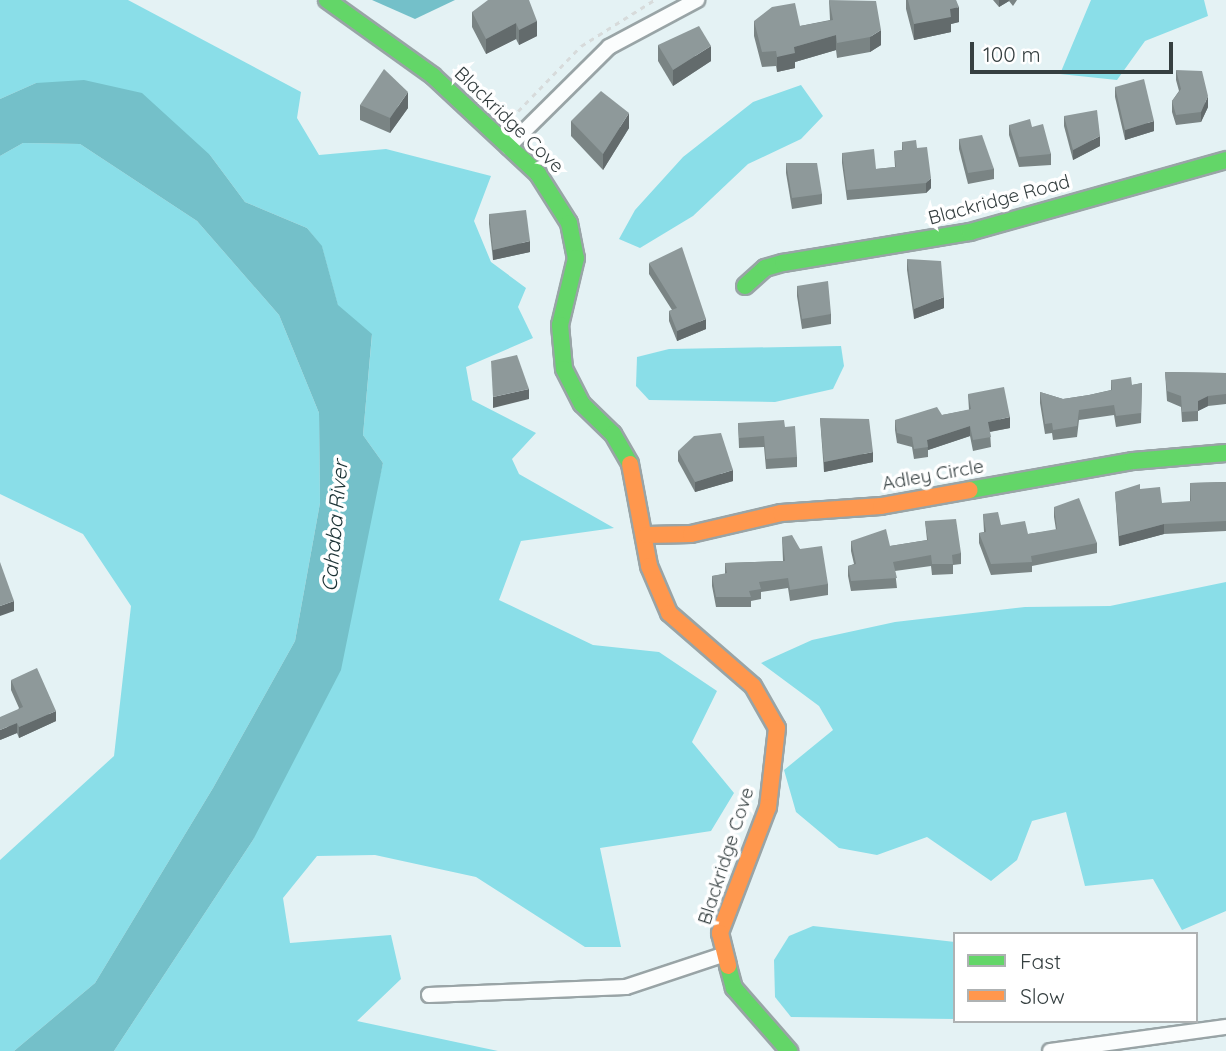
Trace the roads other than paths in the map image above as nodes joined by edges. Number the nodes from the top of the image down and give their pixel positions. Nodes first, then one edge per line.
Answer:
1 (327, 0) edge
2 (697, 0) edge
3 (508, 147) junction
4 (1226, 160) edge
5 (745, 285) dead end
6 (1226, 453) edge
7 (647, 535) junction
8 (723, 955) junction
9 (429, 995) dead end
10 (1226, 1027) edge
11 (789, 1051) edge
12 (1050, 1051) edge

1 - 3 street, Blackridge Cove
2 - 3 street
3 - 7 street, Blackridge Cove
4 - 5 street, Blackridge Road
6 - 7 street, Adley Circle
7 - 8 street, Blackridge Cove
8 - 9 street
8 - 11 street, Blackridge Cove
10 - 12 street

